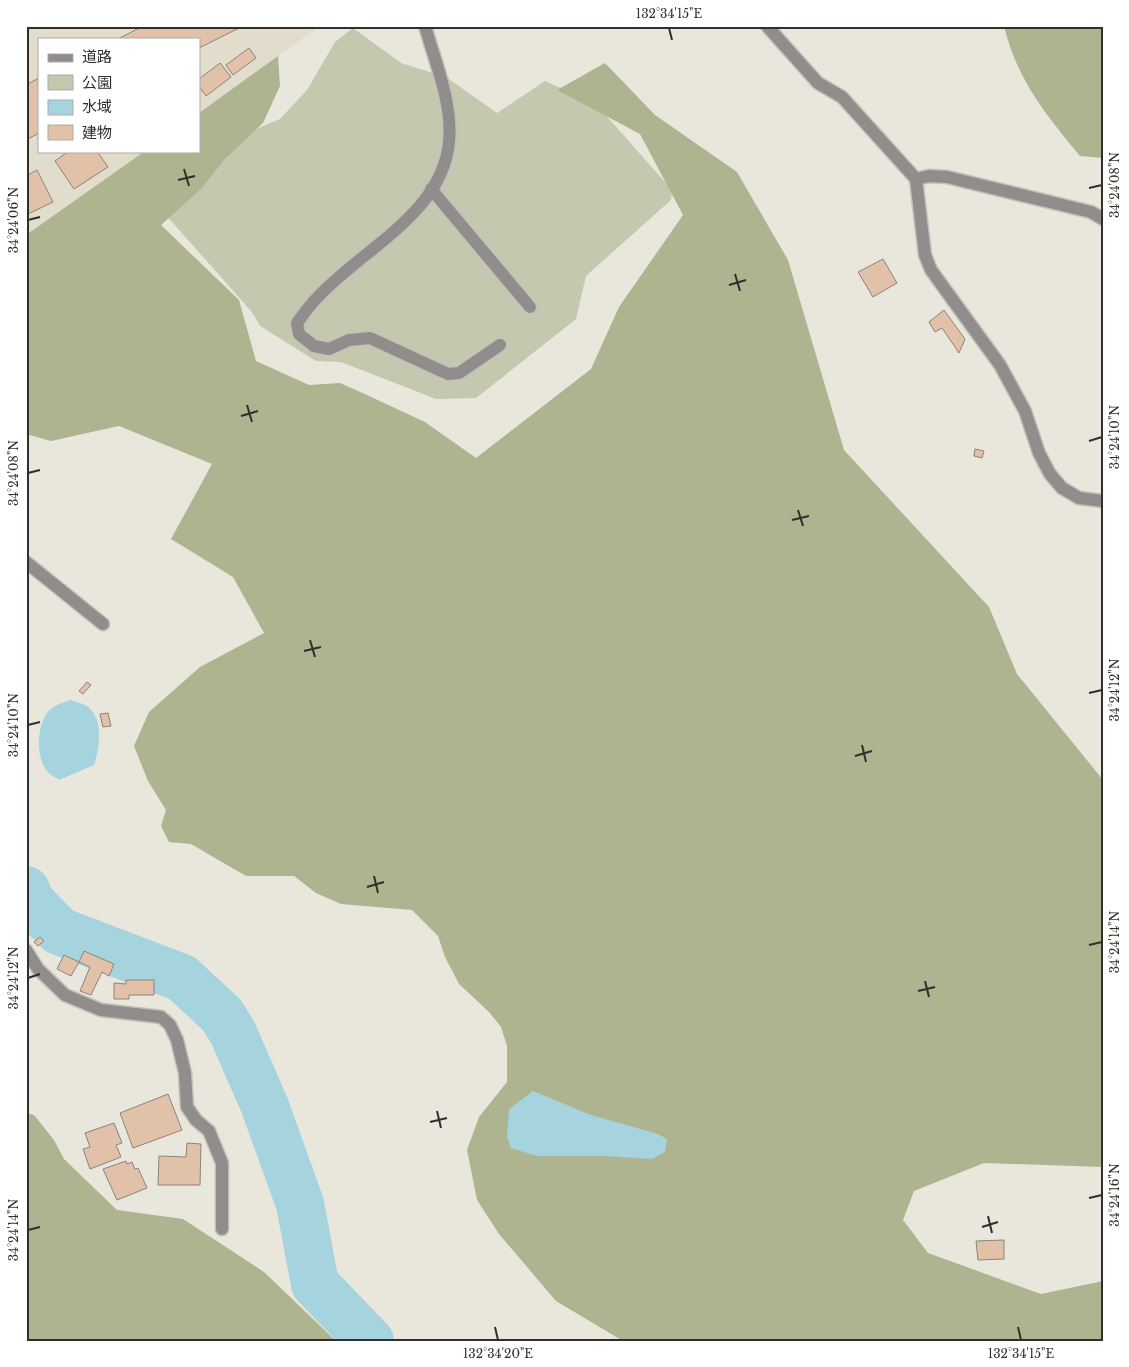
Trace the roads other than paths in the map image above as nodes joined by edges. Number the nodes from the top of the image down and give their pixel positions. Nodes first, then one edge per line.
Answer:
1 (425, 26) edge
2 (767, 26) edge
3 (916, 179) junction
4 (431, 189) junction
5 (1103, 219) edge
6 (530, 307) dead end
7 (500, 345) dead end
8 (1103, 501) edge
9 (26, 562) edge
10 (103, 624) dead end
11 (26, 950) edge
12 (222, 1229) dead end

1 - 4 street
2 - 3 street
3 - 5 street
3 - 8 street
4 - 6 street
4 - 7 street
9 - 10 street
11 - 12 street

